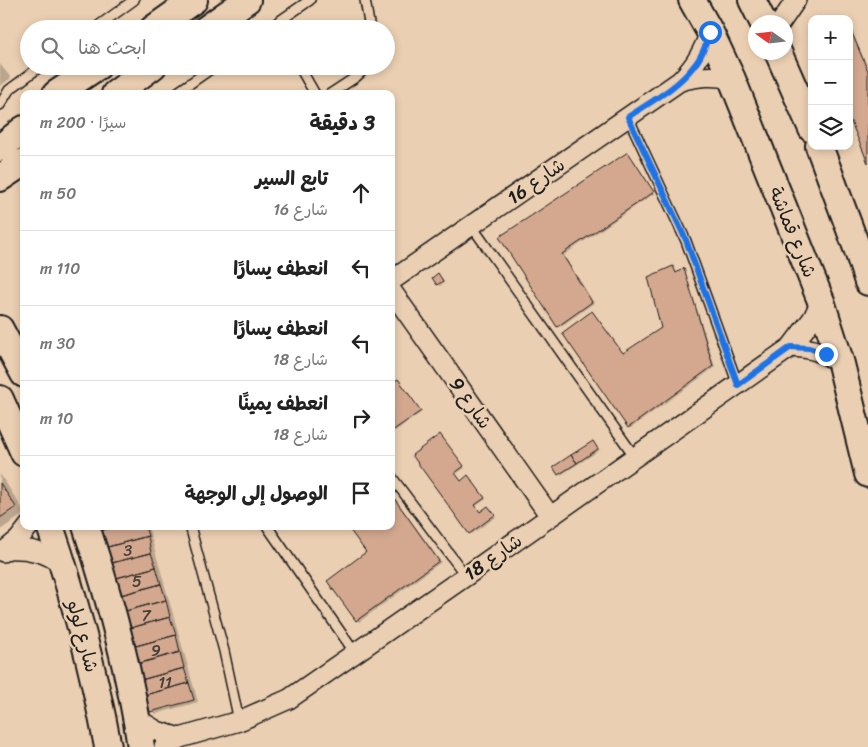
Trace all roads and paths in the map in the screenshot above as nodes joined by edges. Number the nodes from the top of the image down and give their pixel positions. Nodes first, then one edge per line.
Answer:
1 (134, 0) edge
2 (194, 0) edge
3 (247, 0) edge
4 (310, 0) edge
5 (365, 0) edge
6 (692, 0) edge
7 (752, 0) edge
8 (796, 0) edge
9 (760, 15) edge
10 (786, 15) edge
11 (106, 20) edge
12 (166, 20) edge
13 (219, 20) edge
14 (283, 20) edge
15 (368, 20) edge
16 (710, 32) junction
17 (782, 60) edge
18 (29, 75) edge
19 (84, 75) edge
20 (141, 75) edge
21 (202, 75) edge
22 (304, 75) edge
23 (358, 75) edge
24 (732, 80) junction
25 (680, 81) junction
26 (62, 90) edge
27 (120, 90) edge
28 (181, 90) edge
29 (313, 90) edge
30 (336, 90) edge
31 (0, 105) edge
32 (628, 117) junction
33 (20, 119) edge
34 (808, 120) edge
35 (0, 132) edge
36 (20, 142) edge
37 (821, 150) edge
38 (13, 164) edge
39 (471, 225) junction
40 (863, 254) edge
41 (395, 278) edge
42 (395, 282) edge
43 (868, 282) edge
44 (821, 301) junction
45 (0, 329) edge
46 (791, 347) junction
47 (841, 364) junction
48 (20, 366) edge
49 (738, 385) junction
50 (0, 399) edge
51 (20, 444) edge
52 (635, 457) junction
53 (868, 474) edge
54 (395, 481) edge
55 (550, 516) junction
56 (26, 530) edge
57 (51, 530) edge
58 (87, 530) edge
59 (191, 530) edge
60 (270, 530) edge
61 (4, 552) edge
62 (63, 564) junction
63 (466, 576) junction
64 (355, 653) junction
65 (137, 719) junction
66 (239, 721) junction
67 (172, 742) edge
68 (108, 747) edge
69 (141, 747) edge

1 - 11 lane
2 - 12 street
3 - 13 street
4 - 14 lane
5 - 15 lane
6 - 16 street, شارع قماشة
7 - 9 street
8 - 10 street
16 - 24 street, شارع قماشة
16 - 25 street, شارع 16
17 - 34 street
18 - 31 lane
19 - 26 street
20 - 27 street
21 - 28 lane
22 - 29 lane
23 - 30 lane
24 - 25 street, شارع 16
24 - 44 street, شارع قماشة
25 - 32 street, شارع 16
32 - 39 street, شارع 16
32 - 49 lane
33 - 35 street
36 - 38 street
37 - 40 street
39 - 41 street, شارع 16
39 - 52 lane
40 - 43 street
42 - 55 street, شارع 9
44 - 46 street, شارع 18
44 - 47 street, شارع قماشة
45 - 48 street
46 - 47 street
46 - 49 street, شارع 18
47 - 53 street, شارع قماشة
49 - 52 street, شارع 18
50 - 51 street
52 - 55 street, شارع 18
54 - 63 lane
55 - 63 street, شارع 18
56 - 61 street
57 - 62 street, شارع لولو
58 - 65 street, شارع لولو
59 - 66 lane
60 - 64 lane
61 - 62 street
62 - 68 street, شارع لولو
63 - 64 street, شارع 18
64 - 66 street, شارع 18
65 - 67 street, شارع 18
65 - 69 street, شارع لولو
66 - 67 street, شارع 18

